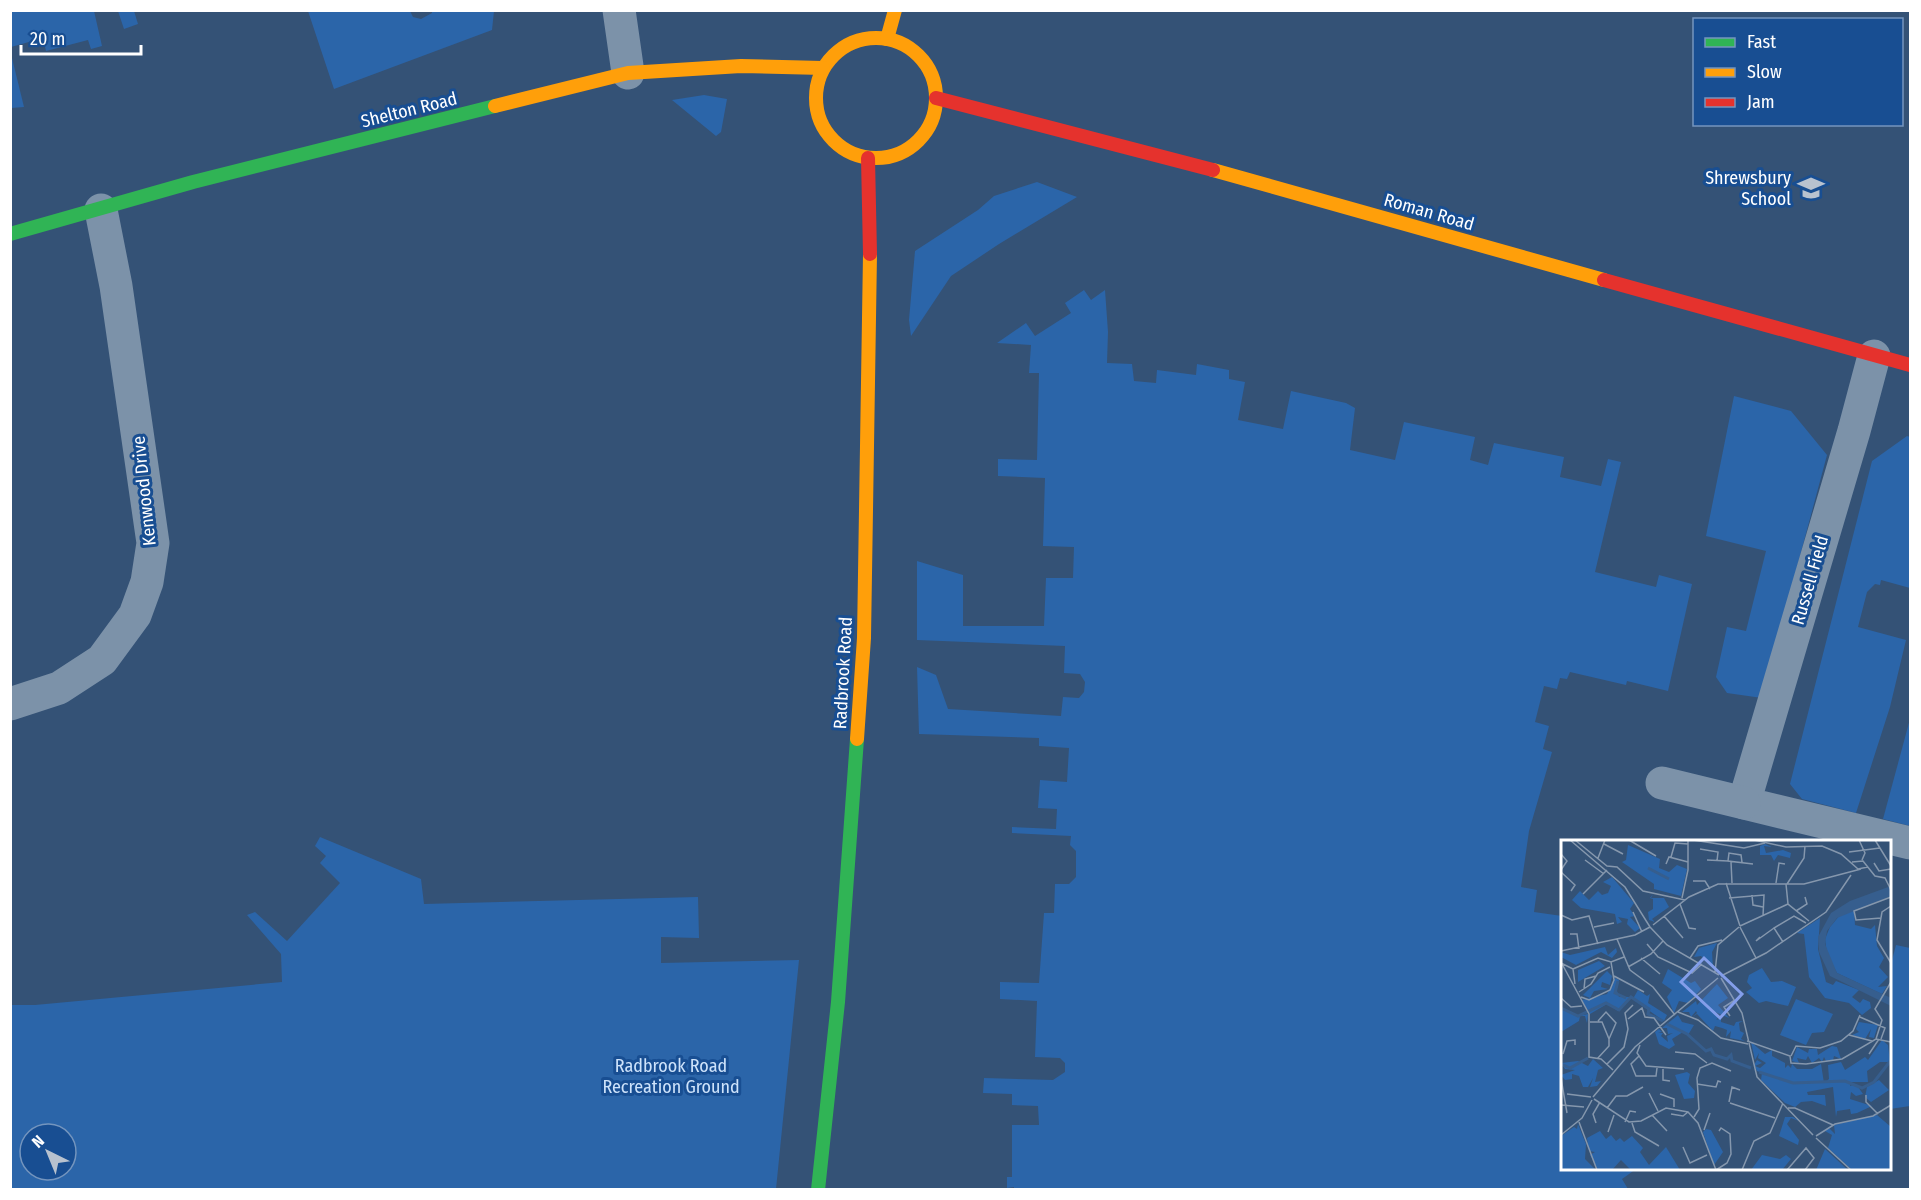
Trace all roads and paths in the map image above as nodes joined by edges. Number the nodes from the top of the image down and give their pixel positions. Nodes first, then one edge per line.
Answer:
1 (620, 10) edge
2 (895, 10) edge
3 (887, 39) junction
4 (824, 68) junction
5 (628, 73) junction
6 (936, 98) junction
7 (868, 158) junction
8 (101, 210) junction
9 (10, 234) edge
10 (1874, 356) junction
11 (1911, 365) edge
12 (10, 704) edge
13 (1662, 783) dead end
14 (1744, 803) junction
15 (1911, 843) edge
16 (818, 1190) edge

1 - 5 street
2 - 3 main road
3 - 4 main road
3 - 6 main road
4 - 5 main road, Shelton Road
4 - 7 main road
5 - 8 main road, Shelton Road
6 - 7 main road
6 - 10 main road, Roman Road
7 - 16 main road, Radbrook Road
8 - 9 main road, Shelton Road
8 - 12 street, Kenwood Drive
10 - 11 main road, Roman Road
10 - 14 street, Russell Field
13 - 14 street
14 - 15 street

